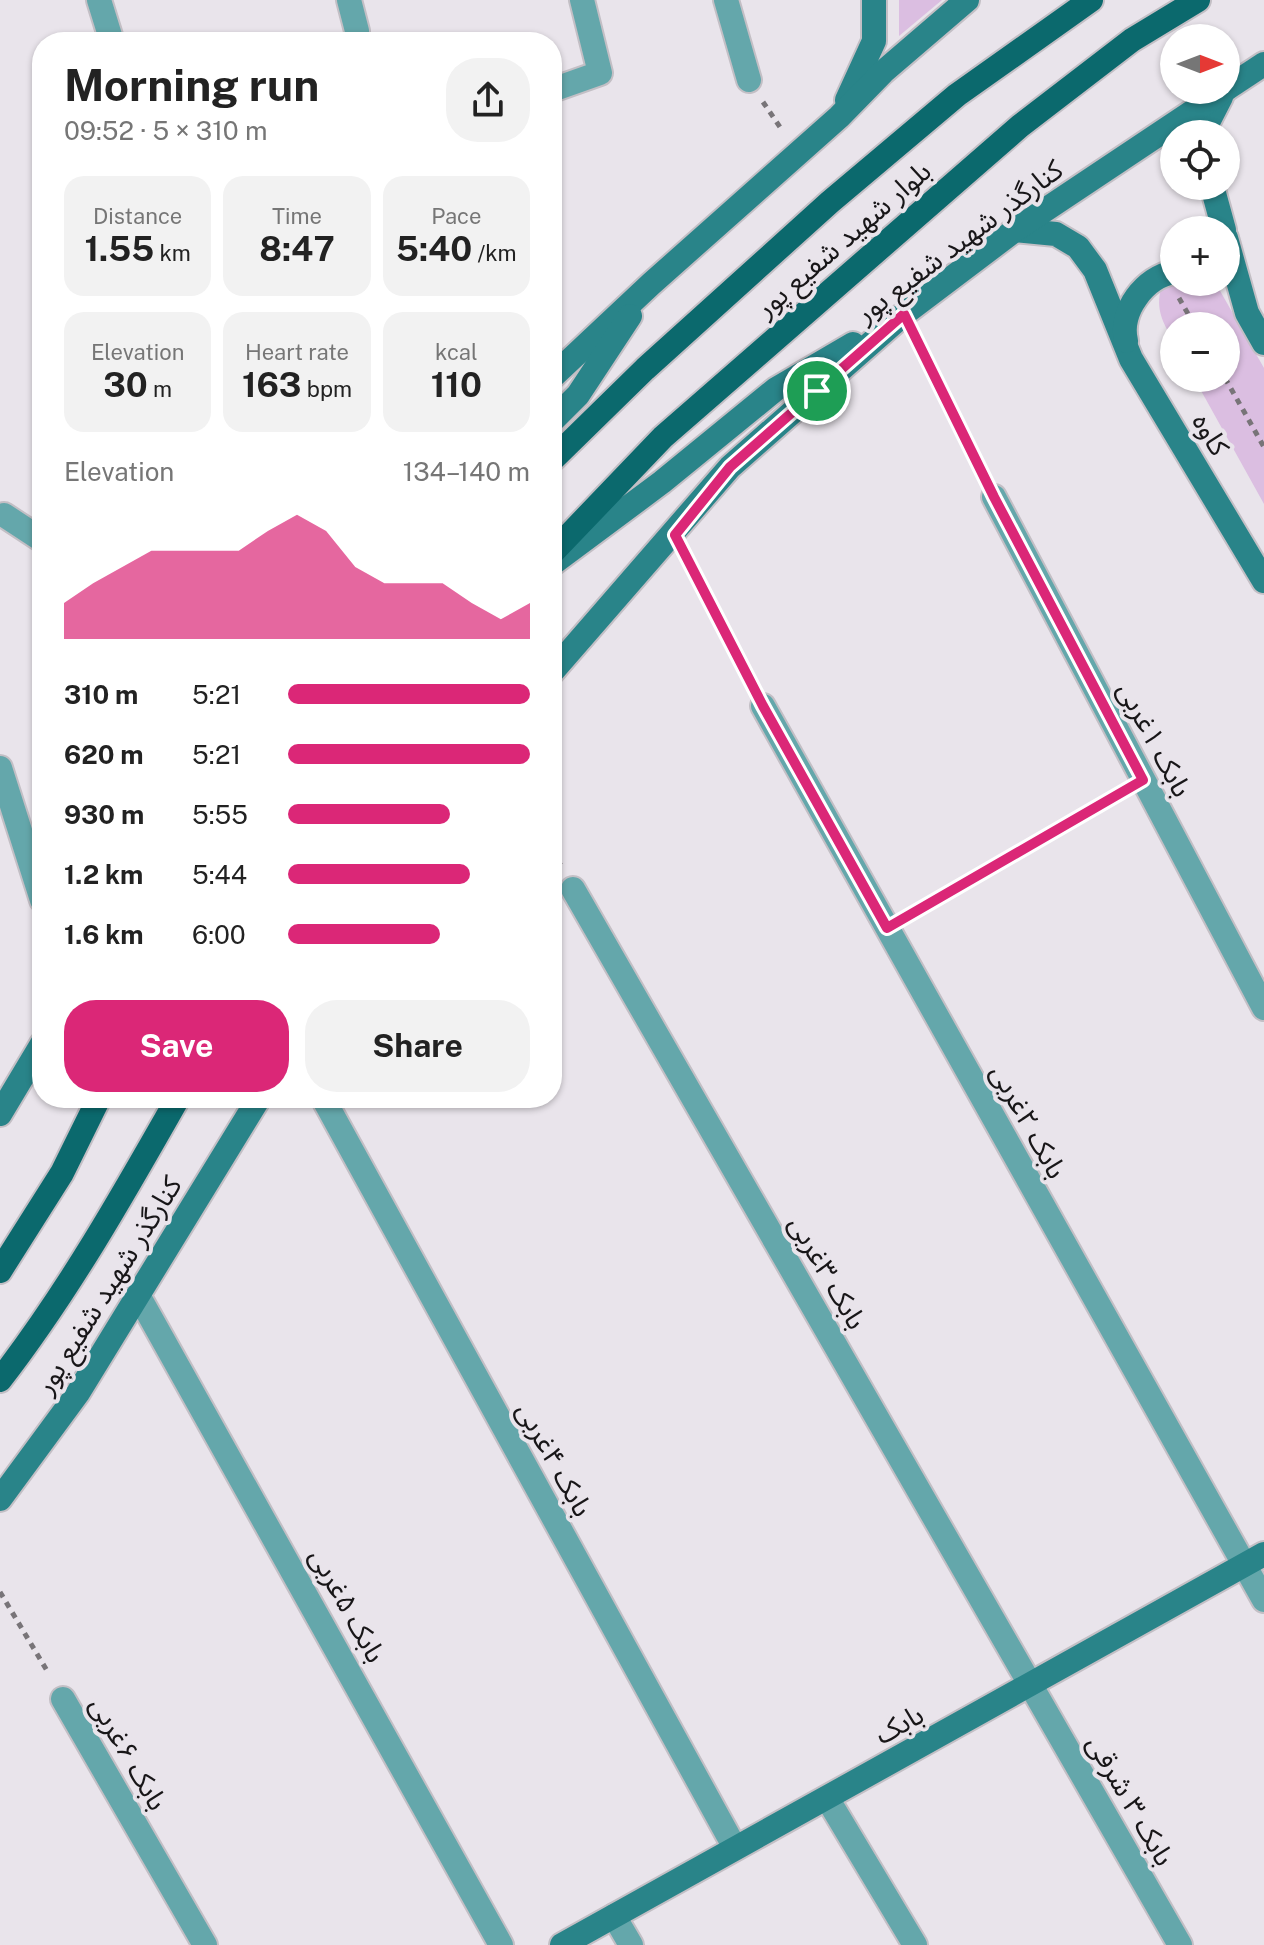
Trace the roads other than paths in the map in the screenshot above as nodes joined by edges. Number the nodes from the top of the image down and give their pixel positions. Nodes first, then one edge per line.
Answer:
1 (99, 0) edge
2 (349, 0) edge
3 (582, 0) edge
4 (726, 0) edge
5 (874, 0) edge
6 (967, 0) edge
7 (1091, 0) edge
8 (1198, 0) edge
9 (357, 31) dead end
10 (109, 32) edge
11 (1264, 64) edge
12 (749, 80) road end
13 (1240, 80) edge
14 (562, 86) edge
15 (1204, 104) edge
16 (839, 117) junction
17 (1015, 230) junction
18 (1160, 276) edge
19 (651, 284) junction
20 (1240, 288) edge
21 (1238, 296) edge
22 (1247, 313) junction
23 (904, 314) junction
24 (1264, 343) edge
25 (1131, 359) junction
26 (562, 368) edge
27 (562, 411) edge
28 (562, 450) edge
29 (994, 497) road end
30 (1, 511) edge
31 (32, 533) edge
32 (562, 543) edge
33 (562, 557) edge
34 (1264, 581) edge
35 (562, 661) edge
36 (763, 706) road end
37 (0, 768) edge
38 (32, 869) edge
39 (573, 889) dead end
40 (1264, 1008) edge
41 (32, 1061) edge
42 (94, 1108) edge
43 (172, 1108) edge
44 (253, 1108) edge
45 (328, 1108) edge
46 (0, 1114) edge
47 (0, 1271) edge
48 (138, 1295) junction
49 (0, 1380) edge
50 (0, 1499) edge
51 (1254, 1560) edge
52 (1264, 1600) edge
53 (1030, 1684) junction
54 (63, 1699) road end
55 (827, 1798) junction
56 (735, 1848) junction
57 (614, 1916) junction
58 (205, 1945) edge
59 (501, 1945) edge
60 (562, 1945) edge
61 (631, 1945) edge
62 (915, 1945) edge
63 (1180, 1945) edge

1 - 10 street
2 - 9 street
3 - 14 street
4 - 12 street
5 - 16 main road
6 - 16 main road
7 - 28 main road, بلوار شهید شفیع پور
8 - 32 main road, بلوار شهید شفیع پور
11 - 13 main road, کنارگذر شهید شفیع پور
15 - 17 main road, کنارگذر شهید شفیع پور
16 - 19 main road
17 - 23 main road, کنارگذر شهید شفیع پور
17 - 25 main road, کاوه
18 - 25 main road
19 - 26 main road
19 - 27 main road
20 - 22 main road
21 - 22 main road
22 - 24 main road
23 - 33 main road
23 - 35 main road, کنارگذر شهید شفیع پور
25 - 34 main road, کاوه
29 - 40 street, بابک ۱غربی
30 - 31 street
36 - 51 street, بابک ۲غربی
37 - 38 street
39 - 53 street, بابک ۳غربی
41 - 46 main road
42 - 47 main road
43 - 49 main road
44 - 48 main road, کنارگذر شهید شفیع پور
45 - 56 street, بابک ۴غربی
48 - 50 main road, کنارگذر شهید شفیع پور
48 - 59 street, بابک ۵غربی
51 - 52 street, بابک ۲غربی
51 - 53 main road, بابک
53 - 55 main road, بابک
53 - 63 street, بابک ۳ شرقی
54 - 58 street, بابک ۶غربی
55 - 56 main road, بابک
55 - 62 street
56 - 57 main road, بابک
57 - 60 main road, بابک
57 - 61 street

